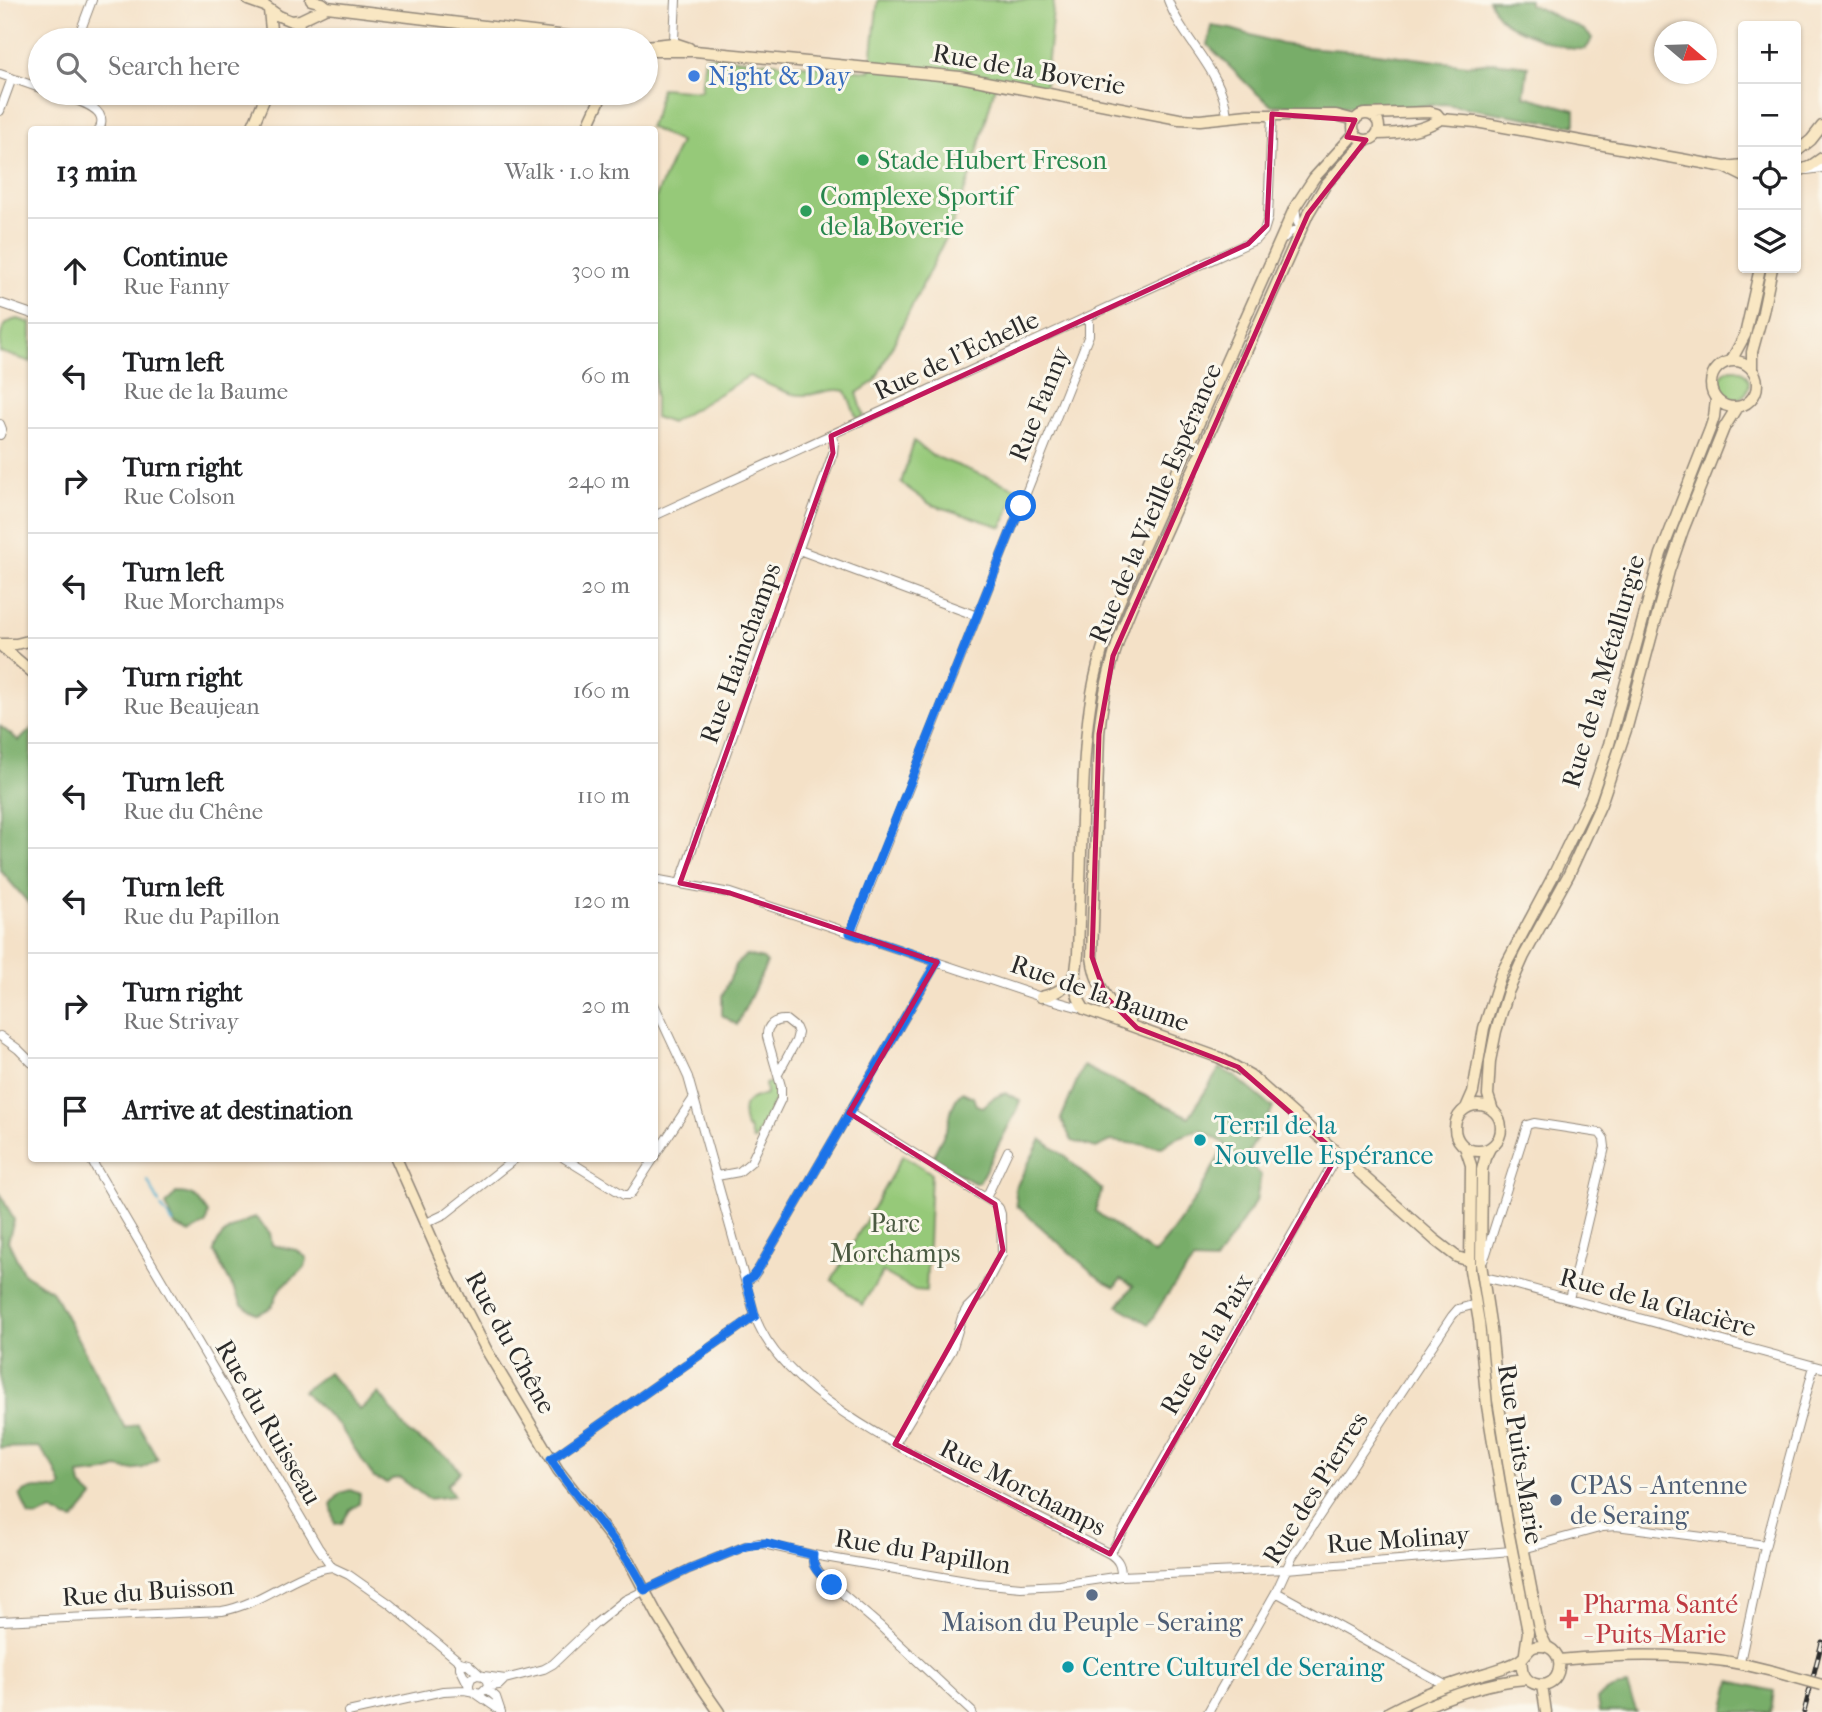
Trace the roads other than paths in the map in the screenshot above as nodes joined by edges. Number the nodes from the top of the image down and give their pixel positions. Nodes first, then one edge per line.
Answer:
1 (92, 0) edge
2 (248, 0) edge
3 (304, 0) edge
4 (311, 0) edge
5 (676, 0) edge
6 (1168, 0) edge
7 (265, 5) edge
8 (327, 8) junction
9 (301, 19) junction
10 (82, 28) edge
11 (270, 28) edge
12 (298, 28) edge
13 (495, 28) edge
14 (674, 43) junction
15 (658, 47) edge
16 (658, 50) edge
17 (695, 51) junction
18 (0, 74) edge
19 (12, 78) junction
20 (28, 84) edge
21 (88, 105) edge
22 (262, 105) edge
23 (597, 105) edge
24 (0, 111) edge
25 (1272, 114) junction
26 (1367, 114) junction
27 (1227, 116) junction
28 (1441, 119) junction
29 (1355, 120) junction
30 (100, 126) edge
31 (253, 126) edge
32 (588, 126) edge
33 (1822, 126) edge
34 (1355, 133) junction
35 (1377, 134) junction
36 (1366, 140) junction
37 (1801, 148) edge
38 (1822, 158) edge
39 (1738, 166) edge
40 (1725, 167) junction
41 (1822, 168) edge
42 (1801, 170) edge
43 (1801, 172) edge
44 (1738, 174) edge
45 (1295, 207) junction
46 (1301, 229) junction
47 (1279, 243) junction
48 (1759, 273) edge
49 (1771, 273) edge
50 (1, 305) edge
51 (28, 313) edge
52 (1088, 318) junction
53 (1731, 361) junction
54 (1752, 370) junction
55 (1716, 399) junction
56 (1737, 407) junction
57 (0, 424) edge
58 (0, 435) edge
59 (831, 436) junction
60 (658, 514) edge
61 (799, 550) junction
62 (977, 615) junction
63 (28, 641) edge
64 (0, 645) edge
65 (28, 669) edge
66 (658, 880) edge
67 (680, 884) junction
68 (850, 933) junction
69 (937, 962) junction
70 (1075, 973) junction
71 (1041, 997) junction
72 (1084, 1009) junction
73 (658, 1013) edge
74 (1137, 1028) junction
75 (0, 1036) edge
76 (28, 1059) edge
77 (778, 1074) junction
78 (693, 1099) junction
79 (1466, 1108) junction
80 (1493, 1111) junction
81 (849, 1113) junction
82 (1465, 1147) junction
83 (1490, 1147) junction
84 (1008, 1151) dead end
85 (658, 1152) edge
86 (1338, 1154) junction
87 (92, 1162) edge
88 (398, 1162) edge
89 (511, 1162) edge
90 (571, 1162) edge
91 (651, 1162) edge
92 (717, 1176) junction
93 (986, 1198) junction
94 (424, 1224) junction
95 (1476, 1262) junction
96 (1483, 1277) junction
97 (746, 1281) junction
98 (1569, 1299) junction
99 (1476, 1304) junction
100 (755, 1316) junction
101 (1818, 1367) edge
102 (895, 1444) junction
103 (551, 1459) junction
104 (1766, 1545) junction
105 (1518, 1550) junction
106 (1110, 1554) junction
107 (813, 1555) junction
108 (332, 1567) junction
109 (1286, 1569) junction
110 (1121, 1576) junction
111 (645, 1590) junction
112 (1276, 1592) junction
113 (0, 1621) edge
114 (1547, 1647) junction
115 (1523, 1656) junction
116 (1559, 1660) junction
117 (460, 1662) junction
118 (1740, 1662) junction
119 (482, 1676) junction
120 (505, 1679) junction
121 (1526, 1679) junction
122 (1542, 1685) junction
123 (1822, 1685) edge
124 (1447, 1686) junction
125 (487, 1688) junction
126 (472, 1690) junction
127 (499, 1710) edge
128 (348, 1712) edge
129 (719, 1712) edge
130 (972, 1712) edge
131 (1208, 1712) edge
132 (1389, 1712) edge
133 (1413, 1712) edge
134 (1546, 1712) edge

1 - 10 street
2 - 7 street
3 - 9 street
4 - 8 street
5 - 14 street
6 - 27 street
7 - 9 street
7 - 11 street
8 - 9 street
8 - 13 street
9 - 12 street
14 - 15 street, Rue de la Boverie
14 - 17 street, Rue de la Boverie
16 - 17 street, Rue de la Boverie
17 - 27 street, Rue de la Boverie
18 - 19 street
19 - 20 street
19 - 24 street
21 - 30 street
22 - 31 street
23 - 32 street
25 - 27 street, Rue de la Boverie
25 - 29 street, Rue de la Boverie
25 - 52 street, Rue de l'Echelle
26 - 28 street
26 - 29 street
26 - 35 street
28 - 35 street
28 - 40 street
29 - 34 street
33 - 37 street
34 - 36 street
34 - 45 street, Rue de la Vieille Espérance
35 - 36 street
36 - 46 street, Rue de la Vieille Espérance
38 - 42 street
39 - 40 street
40 - 44 street
41 - 43 street
45 - 46 street
45 - 47 street, Rue de la Vieille Espérance
46 - 47 street
46 - 74 street, Rue de la Vieille Espérance
47 - 70 street, Rue de la Vieille Espérance
48 - 53 street, Rue de la Métallurgie
49 - 54 street, Rue de la Métallurgie
50 - 51 street
52 - 59 street, Rue de l'Echelle
52 - 62 street, Rue Fanny
53 - 54 street
53 - 55 street, Rue de la Métallurgie
54 - 56 street, Rue de la Métallurgie
55 - 56 street
55 - 79 street, Rue de la Métallurgie
56 - 80 street, Rue de la Métallurgie
57 - 58 street
59 - 60 street, Rue de l'Echelle
59 - 61 street, Rue Hainchamps
61 - 62 street
61 - 67 street, Rue Hainchamps
62 - 68 street, Rue Fanny
63 - 64 street
64 - 65 street
66 - 67 street, Rue de la Baume
67 - 68 street, Rue de la Baume
68 - 69 street, Rue de la Baume
69 - 71 street, Rue de la Baume
69 - 81 street
70 - 71 street
70 - 72 street, Rue de la Vieille Espérance
71 - 72 street, Rue de la Baume
72 - 74 street, Rue de la Baume
73 - 78 street, Rue Morchamps
74 - 86 street, Rue de la Baume
75 - 76 street
77 - 77 street
77 - 92 street
78 - 85 street
78 - 92 street, Rue Morchamps
79 - 80 street
79 - 82 street, Rue de la Métallurgie
80 - 83 street, Rue de la Métallurgie
81 - 93 street
81 - 97 street
82 - 83 street
82 - 95 street, Rue de la Métallurgie
83 - 95 street, Rue de la Métallurgie
84 - 93 street
86 - 95 street, Rue de la Baume
86 - 106 street, Rue de la Paix
87 - 108 street, Rue du Ruisseau
88 - 94 street, Rue du Chêne
89 - 94 street
90 - 91 street
92 - 97 street, Rue Morchamps
93 - 102 street
94 - 103 street, Rue du Chêne
95 - 96 street, Rue Puits-Marie
95 - 98 street
95 - 99 street, Rue Puits-Marie
96 - 98 street, Rue de la Glacière
96 - 105 street, Rue Puits-Marie
97 - 100 street, Rue Morchamps
98 - 101 street, Rue de la Glacière
99 - 105 street, Rue Puits-Marie
99 - 109 street, Rue des Pierres
100 - 102 street, Rue Morchamps
100 - 103 street
101 - 104 street
102 - 106 street, Rue Morchamps
103 - 111 street, Rue du Chêne
104 - 105 street, Rue Molinay
104 - 118 street
105 - 109 street, Rue Molinay
105 - 114 street, Rue Puits-Marie
105 - 115 street, Rue Puits-Marie
106 - 110 street, Rue Morchamps
107 - 110 street, Rue du Papillon
107 - 111 street, Rue du Papillon
107 - 130 street
108 - 113 street, Rue du Buisson
108 - 117 street, Rue du Ruisseau
109 - 110 street, Rue Molinay
109 - 112 street, Rue des Pierres
111 - 120 street, Rue du Papillon
111 - 129 street, Rue du Chêne
112 - 124 street
112 - 131 street, Rue des Pierres
114 - 115 street
114 - 116 street
115 - 121 street
115 - 124 street
116 - 118 street
116 - 122 street
117 - 119 street, Rue du Ruisseau
117 - 126 street, Rue du Ruisseau
118 - 123 street, bridge
119 - 120 street
119 - 125 street
119 - 126 street
120 - 125 street, Rue du Papillon
121 - 122 street
121 - 133 street
122 - 134 street
124 - 132 street
125 - 126 street
125 - 127 street
126 - 127 street
126 - 128 street

